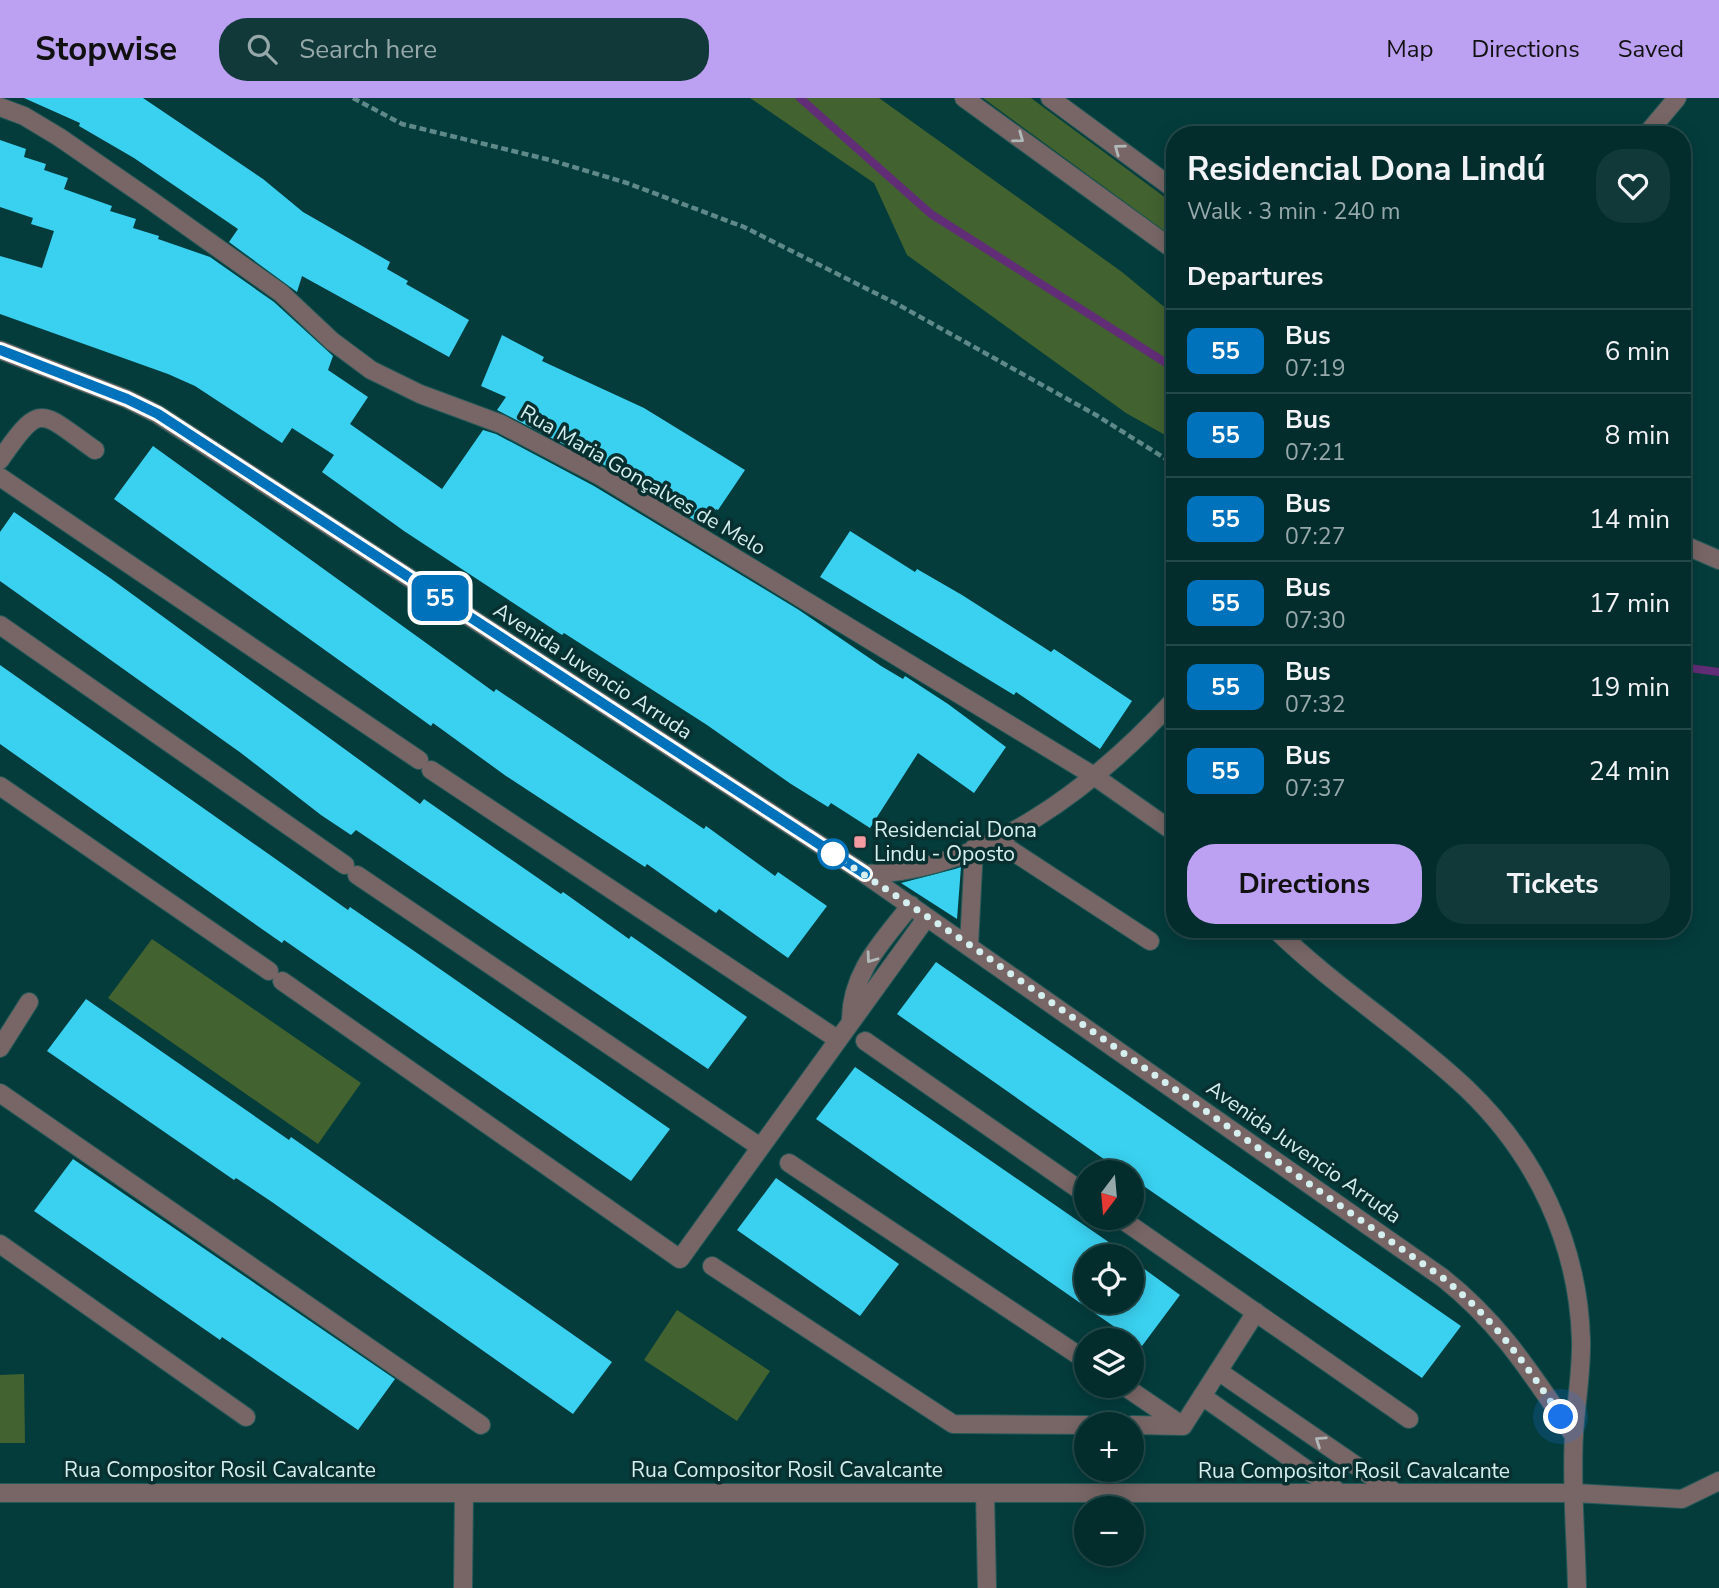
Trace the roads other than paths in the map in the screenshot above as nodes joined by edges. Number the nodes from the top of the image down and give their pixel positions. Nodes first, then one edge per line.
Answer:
1 (964, 98) edge
2 (1050, 98) edge
3 (1677, 98) edge
4 (0, 107) edge
5 (1654, 126) edge
6 (1166, 183) edge
7 (1166, 244) edge
8 (0, 350) edge
9 (95, 450) dead end
10 (1, 458) edge
11 (0, 477) edge
12 (1691, 548) edge
13 (1719, 560) edge
14 (0, 625) edge
15 (1166, 709) edge
16 (1094, 776) junction
17 (0, 786) edge
18 (1166, 826) edge
19 (994, 839) junction
20 (974, 848) junction
21 (865, 874) junction
22 (911, 905) junction
23 (927, 917) junction
24 (1286, 938) edge
25 (1150, 941) dead end
26 (970, 945) junction
27 (29, 1002) dead end
28 (851, 1020) junction
29 (836, 1040) junction
30 (865, 1041) dead end
31 (0, 1048) edge
32 (0, 1093) edge
33 (760, 1147) junction
34 (789, 1163) dead end
35 (1074, 1186) edge
36 (1137, 1230) edge
37 (0, 1244) edge
38 (712, 1266) dead end
39 (1256, 1312) junction
40 (1074, 1353) edge
41 (1218, 1371) junction
42 (1202, 1396) junction
43 (1142, 1398) edge
44 (246, 1417) dead end
45 (1409, 1419) dead end
46 (481, 1424) dead end
47 (1074, 1425) edge
48 (1144, 1425) edge
49 (1183, 1426) junction
50 (1574, 1436) junction
51 (1719, 1481) edge
52 (0, 1493) edge
53 (464, 1493) junction
54 (985, 1493) junction
55 (1340, 1493) junction
56 (1396, 1493) junction
57 (1575, 1493) junction
58 (463, 1588) edge
59 (987, 1588) edge
60 (1577, 1588) edge

1 -> 7 street
6 -> 2 street
3 - 5 street
4 - 16 street, Rua Maria Gonçalves de Melo
8 - 21 street, Avenida Juvencio Arruda
9 - 10 street
11 - 29 street
12 - 13 street
14 - 33 street
15 - 16 street
16 - 18 street, Rua Maria Gonçalves de Melo
16 - 19 street
17 - 33 street
19 - 20 street
19 - 25 street
20 - 21 street
20 - 26 street
21 - 22 street, Avenida Juvencio Arruda
22 - 23 street, Avenida Juvencio Arruda
22 -> 28 street
23 - 26 street, Avenida Juvencio Arruda
23 - 28 street
24 - 50 street
26 - 50 street, Avenida Juvencio Arruda
27 - 31 street
28 - 29 street
29 - 33 street
30 - 35 street
32 - 46 street
34 - 40 street
36 - 39 street
37 - 44 street
38 - 47 street
39 - 41 street
39 - 45 street
41 - 42 street
56 -> 41 street
42 - 49 street
42 - 55 street
43 - 49 street
48 - 49 street
50 - 57 street
51 - 57 street, Rua Compositor Rosil Cavalcante
52 - 53 street, Rua Compositor Rosil Cavalcante
53 - 54 street, Rua Compositor Rosil Cavalcante
53 - 58 street
54 - 55 street, Rua Compositor Rosil Cavalcante
54 - 59 street
55 - 56 street, Rua Compositor Rosil Cavalcante
56 - 57 street, Rua Compositor Rosil Cavalcante
57 - 60 street

